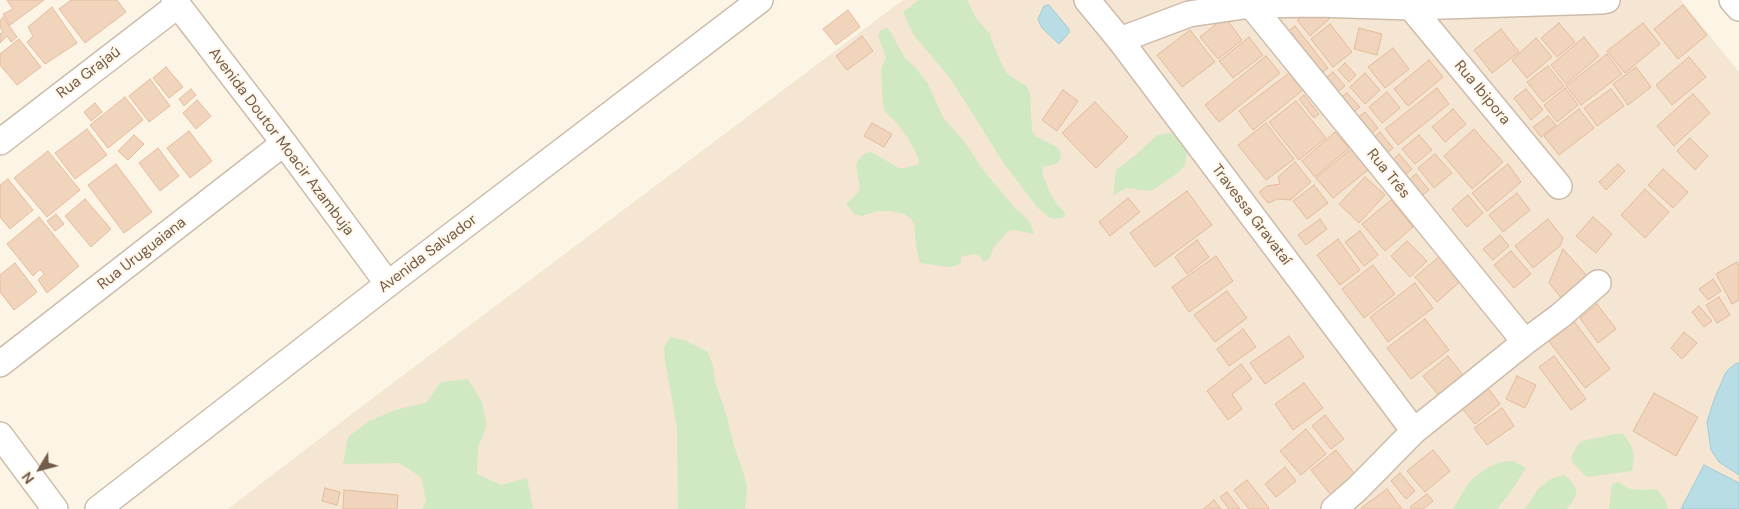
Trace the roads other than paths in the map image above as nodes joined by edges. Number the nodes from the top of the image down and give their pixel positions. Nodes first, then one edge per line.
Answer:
1 (760, 0) edge
2 (1087, 0) edge
3 (1607, 0) edge
4 (1732, 0) edge
5 (176, 3) edge
6 (1408, 4) edge
7 (1251, 5) junction
8 (1739, 8) edge
9 (1120, 40) junction
10 (0, 142) edge
11 (284, 143) junction
12 (1559, 186) dead end
13 (1598, 283) dead end
14 (388, 284) junction
15 (1525, 342) junction
16 (0, 364) edge
17 (1414, 431) junction
18 (0, 435) edge
19 (55, 509) edge
20 (98, 509) edge
21 (1334, 509) edge

1 - 14 street, Avenida Salvador
2 - 9 street, Travessa Gravataí
3 - 6 street
4 - 8 street
5 - 10 street, Rua Grajaú
5 - 11 street, Avenida Doutor Moacir Azambuja
6 - 7 street
6 - 12 street, Rua Ibipora
7 - 9 street
7 - 15 street, Rua Três
9 - 17 street, Travessa Gravataí
11 - 14 street, Avenida Doutor Moacir Azambuja
11 - 16 street, Rua Uruguaiana
13 - 15 street
14 - 20 street, Avenida Salvador
15 - 17 street
17 - 21 street
18 - 19 street

